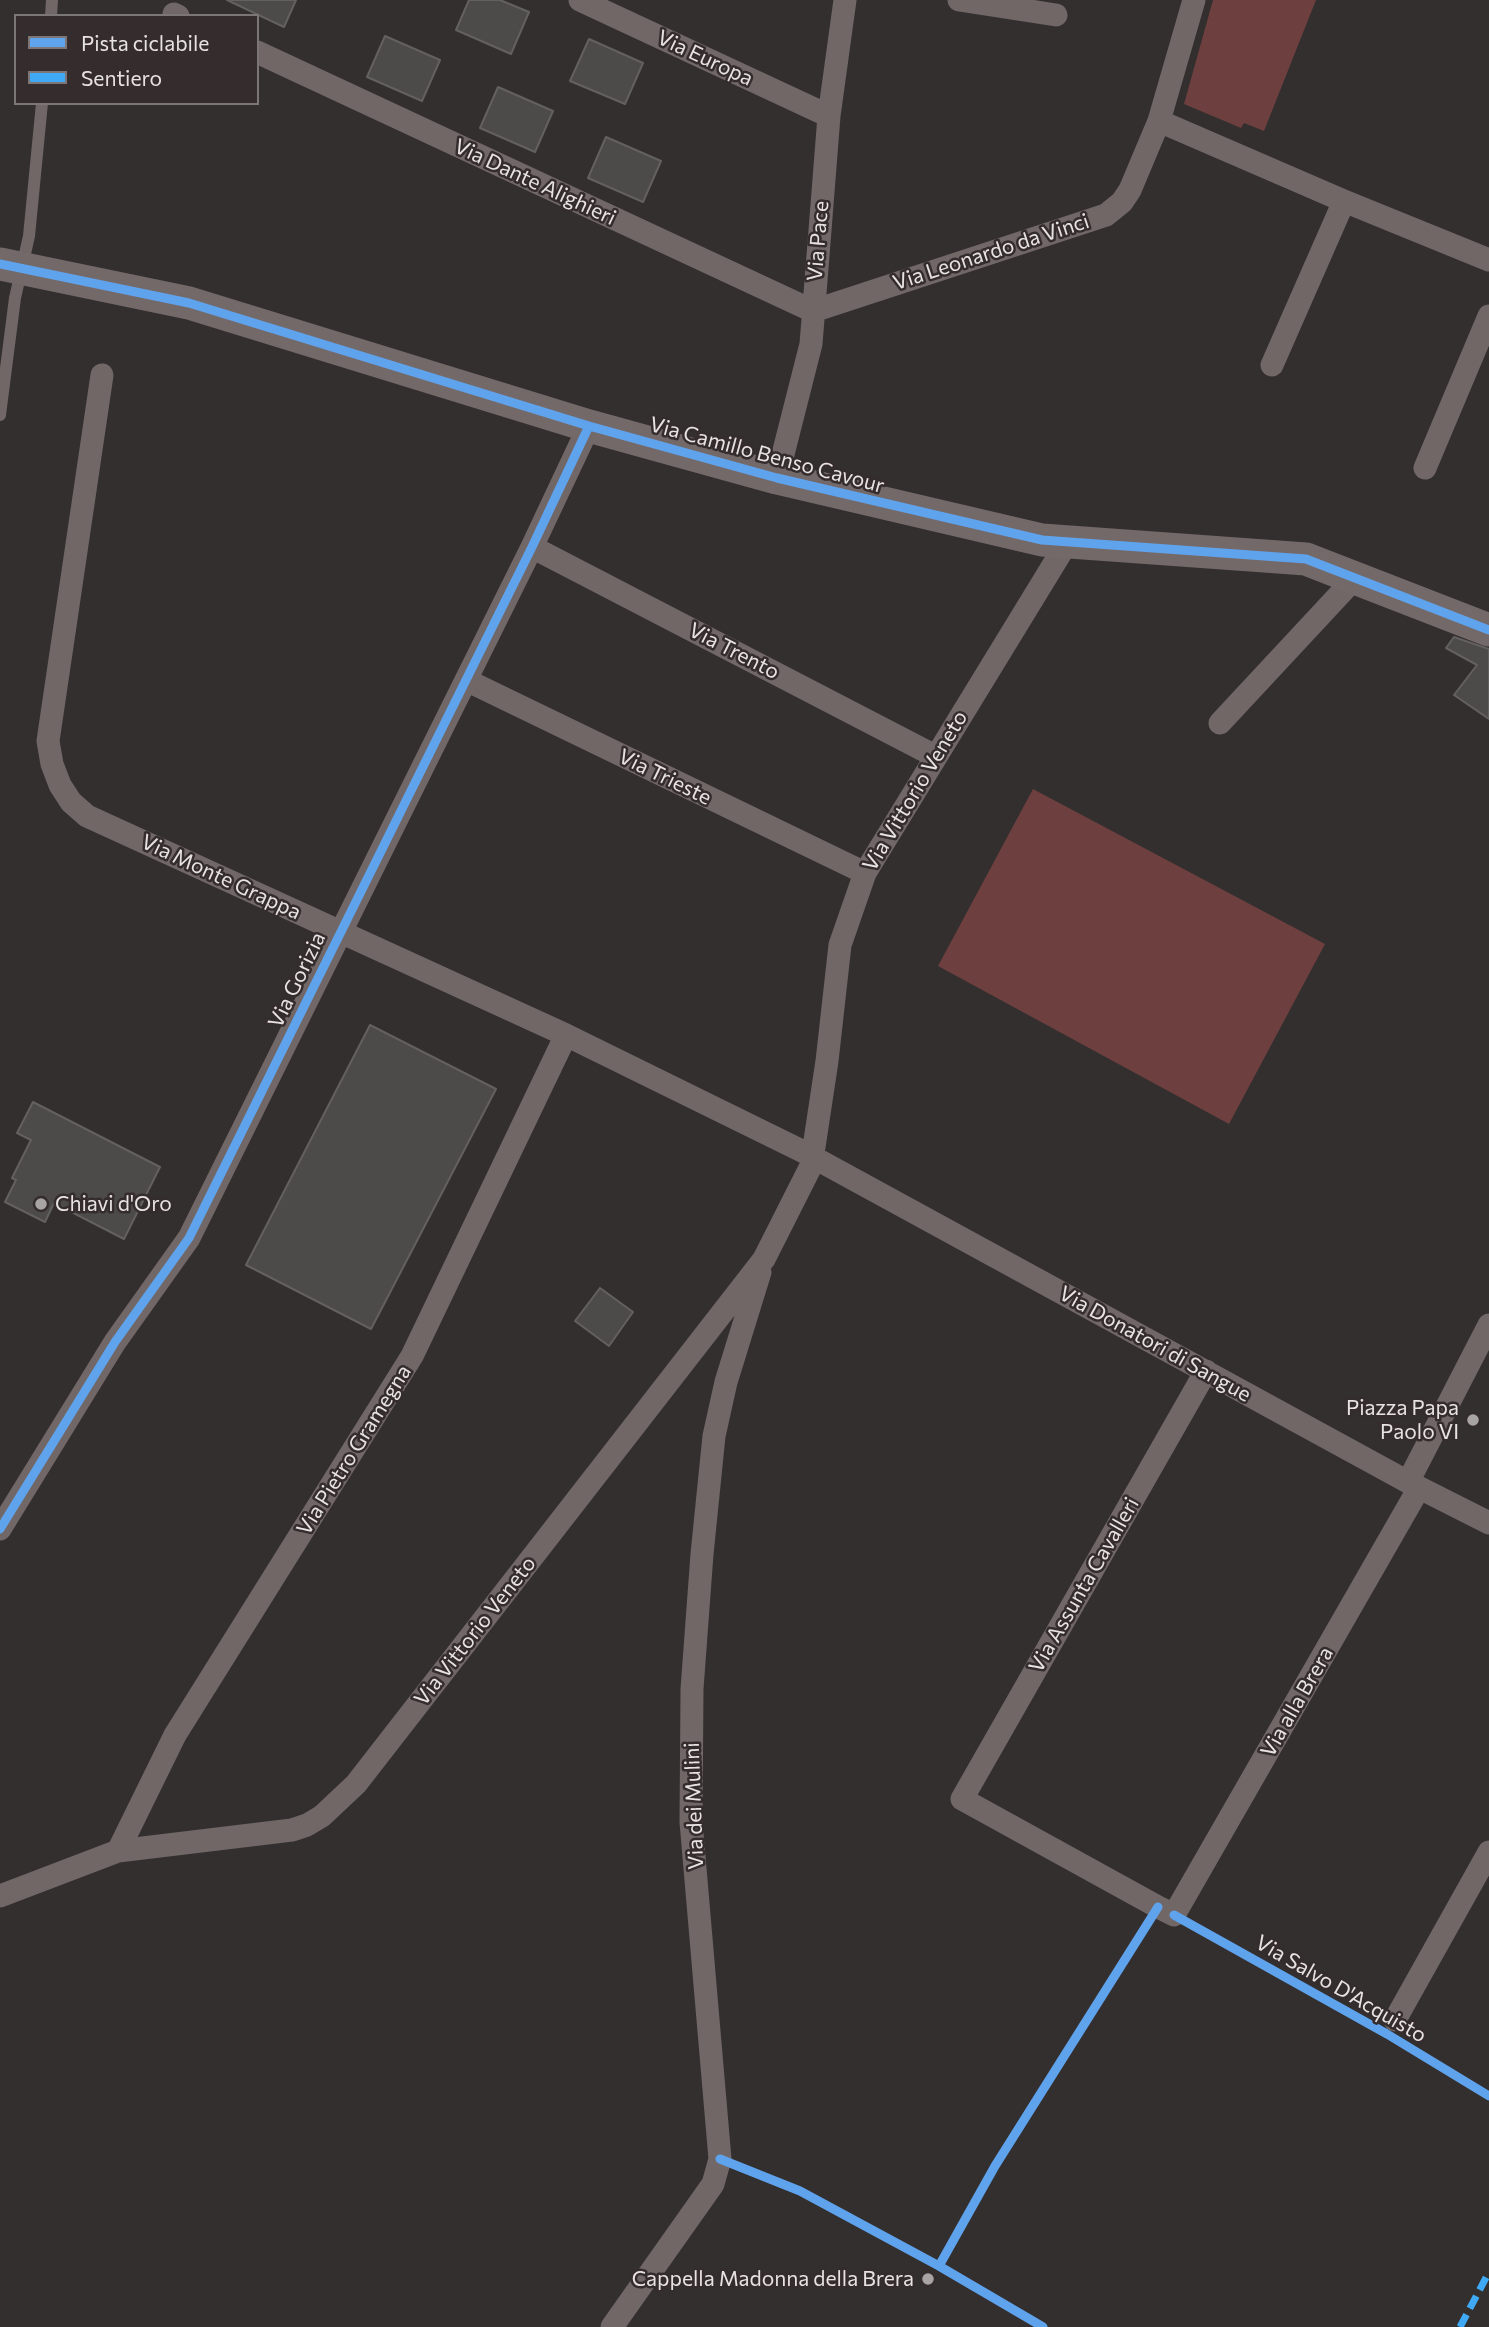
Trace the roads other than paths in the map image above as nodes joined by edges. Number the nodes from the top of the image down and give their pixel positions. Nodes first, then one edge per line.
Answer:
1 (580, 0) edge
2 (845, 0) edge
3 (959, 0) edge
4 (1194, 0) edge
5 (1056, 15) dead end
6 (259, 53) edge
7 (42, 105) edge
8 (829, 116) junction
9 (1159, 121) junction
10 (1344, 201) junction
11 (1489, 260) edge
12 (16, 267) edge
13 (813, 311) junction
14 (1489, 316) edge
15 (1272, 365) dead end
16 (102, 374) dead end
17 (0, 415) edge
18 (589, 426) junction
19 (1425, 468) dead end
20 (777, 478) junction
21 (1068, 541) junction
22 (532, 547) junction
23 (1354, 578) junction
24 (1489, 630) edge
25 (466, 680) junction
26 (1220, 723) dead end
27 (935, 756) junction
28 (865, 873) junction
29 (340, 932) junction
30 (566, 1035) junction
31 (813, 1157) junction
32 (764, 1259) junction
33 (1489, 1325) edge
34 (1206, 1371) junction
35 (1413, 1485) junction
36 (1489, 1523) edge
37 (0, 1529) edge
38 (118, 1851) junction
39 (1489, 1852) edge
40 (0, 1896) edge
41 (1174, 1915) joint
42 (1387, 2028) road end
43 (612, 2327) edge

1 - 8 street, Via Europa
2 - 8 street, Via Pace
3 - 5 street
4 - 9 street, Via Leonardo da Vinci
6 - 13 street, Via Dante Alighieri
7 - 12 lane
8 - 13 street, Via Pace
9 - 10 street
9 - 13 street, Via Leonardo da Vinci
10 - 11 street
10 - 15 street
12 - 17 lane
12 - 18 street, Via Camillo Benso Cavour
13 - 20 street, Via Pace
14 - 19 street
16 - 29 street, Via Monte Grappa
18 - 20 street, Via Camillo Benso Cavour
18 - 22 street, Via Gorizia
20 - 21 street, Via Camillo Benso Cavour
21 - 23 street, Via Camillo Benso Cavour
21 - 27 street, Via Vittorio Veneto
22 - 25 street, Via Gorizia
22 - 27 street, Via Trento
23 - 24 street, Via Camillo Benso Cavour
23 - 26 street
25 - 28 street, Via Trieste
25 - 29 street, Via Gorizia
27 - 28 street, Via Vittorio Veneto
28 - 31 street, Via Vittorio Veneto
29 - 30 street, Via Monte Grappa
29 - 37 street, Via Gorizia
30 - 31 street, Via Monte Grappa
30 - 38 street, Via Pietro Gramegna
31 - 32 street, Via Vittorio Veneto
31 - 34 street, Via Donatori di Sangue
32 - 38 street, Via Vittorio Veneto
32 - 43 street, Via dei Mulini
33 - 35 street, Via alla Brera
34 - 35 street, Via Donatori di Sangue
34 - 41 street, Via Assunta Cavalleri
35 - 36 street, Via Donatori di Sangue
35 - 41 street, Via alla Brera
38 - 40 street, Via Vittorio Veneto
39 - 42 street

